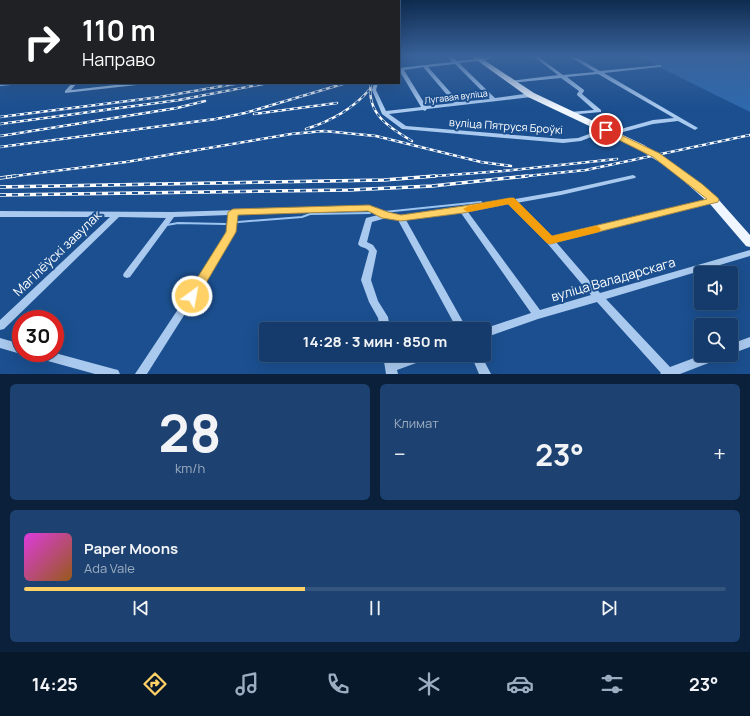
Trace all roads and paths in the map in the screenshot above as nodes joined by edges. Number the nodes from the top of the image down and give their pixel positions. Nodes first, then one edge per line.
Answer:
1 (403, 73) edge
2 (432, 73) edge
3 (467, 73) edge
4 (498, 73) edge
5 (560, 73) edge
6 (595, 73) edge
7 (600, 73) edge
8 (564, 76) junction
9 (510, 82) junction
10 (12, 84) edge
11 (74, 84) edge
12 (137, 84) edge
13 (376, 84) edge
14 (0, 85) edge
15 (531, 95) junction
16 (494, 100) junction
17 (458, 104) junction
18 (425, 109) junction
19 (384, 113) junction
20 (570, 114) junction
21 (678, 119) junction
22 (695, 128) dead end
23 (609, 132) junction
24 (633, 177) dead end
25 (714, 200) junction
26 (510, 201) junction
27 (463, 210) junction
28 (233, 212) junction
29 (0, 214) edge
30 (172, 215) junction
31 (386, 215) junction
32 (116, 216) junction
33 (401, 218) junction
34 (550, 241) junction
35 (749, 241) edge
36 (750, 253) edge
37 (127, 275) dead end
38 (599, 298) junction
39 (538, 315) junction
40 (384, 322) edge
41 (458, 322) edge
42 (0, 326) edge
43 (491, 331) edge
44 (750, 342) edge
45 (0, 343) edge
46 (12, 346) edge
47 (738, 346) edge
48 (64, 360) edge
49 (409, 362) edge
50 (480, 362) edge
51 (698, 362) edge
52 (391, 371) edge
53 (114, 374) edge
54 (141, 374) edge
55 (486, 374) edge
56 (668, 374) edge

1 - 18 street
2 - 17 street
3 - 16 street
4 - 9 main road
5 - 8 street
6 - 8 street
7 - 21 street
8 - 9 street
8 - 20 street
9 - 15 main road
10 - 14 street
11 - 12 street
13 - 19 street
15 - 16 street, Лугавая вуліца
15 - 20 main road
16 - 17 street, Лугавая вуліца
17 - 18 street, Лугавая вуліца
18 - 19 street, Лугавая вуліца
19 - 23 street, вуліца Пятруся Броўкі
20 - 23 main road
21 - 22 street
21 - 23 street, вуліца Пятруся Броўкі
23 - 25 main road
24 - 26 street
25 - 34 street
25 - 35 main road
26 - 27 street
26 - 34 street
27 - 33 street
27 - 39 street
28 - 30 street
28 - 31 street
28 - 54 street
29 - 32 street
30 - 32 street
30 - 37 street
31 - 33 street
31 - 40 street
32 - 42 street, Магілёўскі завулак
33 - 41 street
34 - 38 street
36 - 38 street, вуліца Валадарскага
38 - 39 street, вуліца Валадарскага
38 - 56 street
39 - 43 street, вуліца Валадарскага
44 - 47 street
45 - 46 street
48 - 53 street
49 - 52 street
50 - 55 street
51 - 56 street

